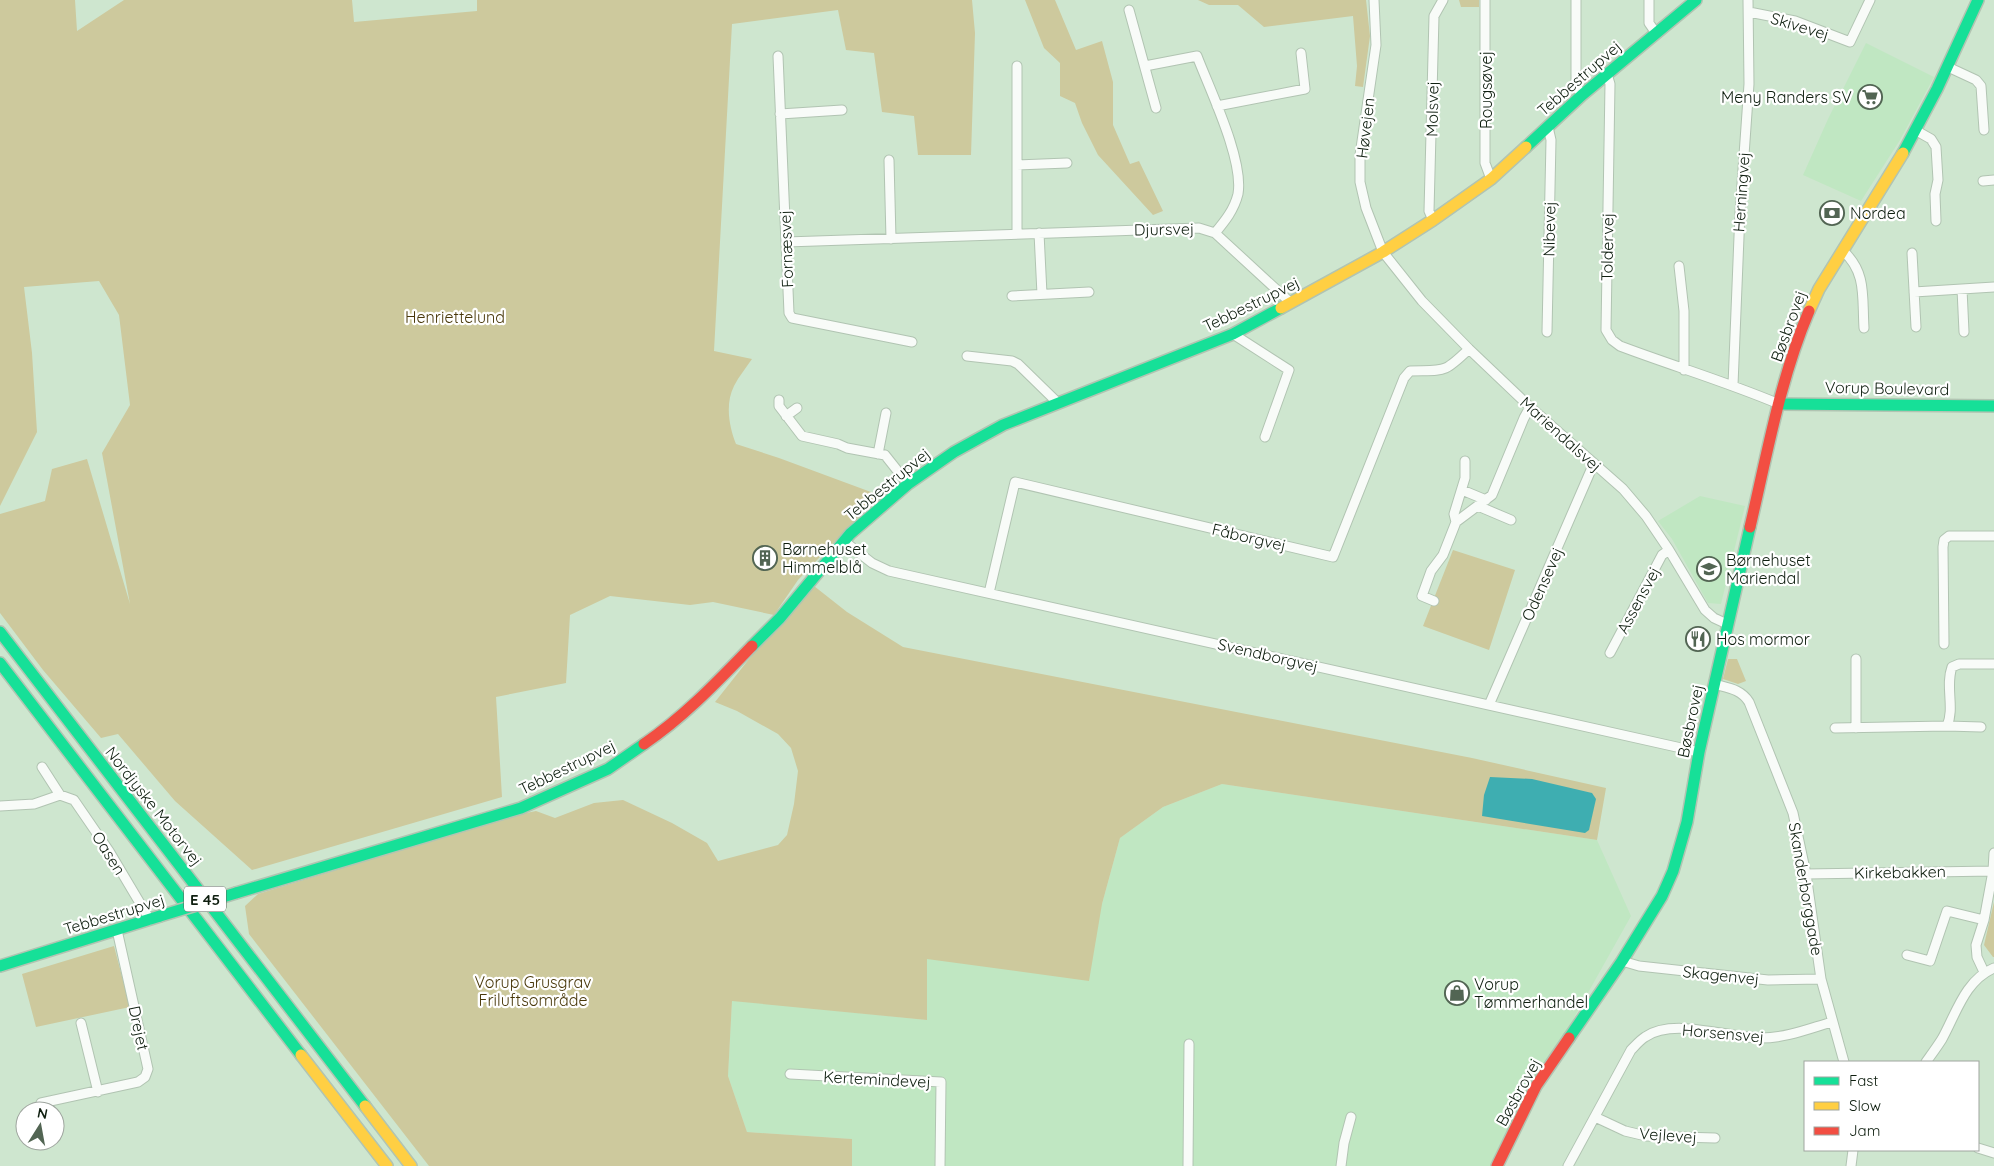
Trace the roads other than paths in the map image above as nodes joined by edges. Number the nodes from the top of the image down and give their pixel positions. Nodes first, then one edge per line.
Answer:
1 (1374, 0) edge
2 (1443, 0) edge
3 (1485, 0) edge
4 (1576, 0) edge
5 (1649, 0) edge
6 (1696, 0) edge
7 (1748, 0) edge
8 (1870, 0) edge
9 (1978, 0) edge
10 (1129, 10) dead end
11 (1749, 12) junction
12 (1656, 33) junction
13 (1301, 54) dead end
14 (778, 56) dead end
15 (1017, 66) dead end
16 (1145, 66) junction
17 (1948, 67) junction
18 (1607, 74) junction
19 (1582, 95) junction
20 (1217, 106) junction
21 (1156, 108) dead end
22 (842, 110) dead end
23 (780, 114) junction
24 (1548, 128) junction
25 (1915, 130) junction
26 (1984, 130) dead end
27 (889, 160) dead end
28 (1067, 163) dead end
29 (1017, 165) junction
30 (1491, 179) junction
31 (1994, 180) edge
32 (1983, 181) dead end
33 (1433, 220) junction
34 (1936, 221) dead end
35 (1039, 233) junction
36 (1215, 233) junction
37 (1017, 234) junction
38 (891, 239) junction
39 (786, 242) junction
40 (1842, 251) junction
41 (1383, 252) junction
42 (1912, 253) dead end
43 (1679, 266) dead end
44 (1994, 287) edge
45 (1962, 289) junction
46 (1089, 292) dead end
47 (1914, 292) junction
48 (1042, 294) junction
49 (1012, 296) dead end
50 (1291, 303) junction
51 (1916, 327) dead end
52 (1864, 328) dead end
53 (1547, 332) dead end
54 (1964, 332) dead end
55 (1233, 334) junction
56 (912, 342) dead end
57 (1469, 349) junction
58 (967, 356) dead end
59 (1684, 370) junction
60 (1733, 385) junction
61 (779, 400) dead end
62 (1057, 402) junction
63 (1779, 404) junction
64 (1994, 406) edge
65 (1530, 407) junction
66 (797, 408) dead end
67 (886, 413) dead end
68 (786, 416) junction
69 (1265, 437) dead end
70 (878, 454) junction
71 (1465, 462) dead end
72 (1594, 463) junction
73 (908, 484) junction
74 (1462, 490) junction
75 (1486, 500) junction
76 (1478, 506) junction
77 (1511, 520) dead end
78 (1456, 522) junction
79 (1994, 536) edge
80 (844, 541) junction
81 (1669, 550) junction
82 (989, 593) junction
83 (1434, 601) dead end
84 (1727, 624) junction
85 (0, 632) edge
86 (1944, 644) dead end
87 (1610, 653) dead end
88 (1856, 659) dead end
89 (0, 663) edge
90 (1994, 664) edge
91 (1714, 684) junction
92 (1489, 705) junction
93 (1947, 726) junction
94 (1982, 727) dead end
95 (1835, 728) dead end
96 (1856, 728) junction
97 (1699, 752) junction
98 (42, 767) dead end
99 (60, 795) junction
100 (0, 806) edge
101 (1994, 853) edge
102 (1993, 870) edge
103 (1806, 874) junction
104 (155, 918) junction
105 (1984, 920) junction
106 (117, 930) junction
107 (1907, 955) dead end
108 (1622, 962) junction
109 (0, 966) edge
110 (1994, 968) edge
111 (1984, 972) junction
112 (1821, 979) junction
113 (1832, 1022) junction
114 (81, 1023) dead end
115 (1189, 1044) dead end
116 (1844, 1061) edge
117 (1927, 1061) edge
118 (790, 1074) dead end
119 (98, 1092) junction
120 (51, 1101) edge
121 (1351, 1117) dead end
122 (1595, 1117) junction
123 (1715, 1138) dead end
124 (1979, 1148) edge
125 (1853, 1151) edge
126 (1994, 1153) edge
127 (387, 1166) edge
128 (411, 1166) edge
129 (940, 1166) edge
130 (1188, 1166) edge
131 (1341, 1166) edge
132 (1497, 1166) edge
133 (1568, 1166) edge
134 (1851, 1166) edge

1 - 41 street, Høvejen
2 - 33 street, Molsvej
3 - 30 street, Rougsøvej
4 - 19 street
5 - 12 street
6 - 12 main road, Tebbestrupvej
7 - 11 street, Herningvej
8 - 11 street, Skivevej
9 - 17 main road, Bøsbrovej
10 - 16 street
11 - 60 street, Herningvej
12 - 18 main road, Tebbestrupvej
13 - 20 street
14 - 23 street, Fornæsvej
15 - 29 street
16 - 20 street
16 - 21 street
17 - 25 main road, Bøsbrovej
17 - 26 street
18 - 19 main road, Tebbestrupvej
18 - 59 street, Toldervej
19 - 24 main road, Tebbestrupvej
20 - 36 street
22 - 23 street
23 - 39 street, Fornæsvej
24 - 30 main road, Tebbestrupvej
24 - 53 street, Nibevej
25 - 34 street
25 - 40 main road, Bøsbrovej
27 - 38 street
28 - 29 street
29 - 37 street
30 - 33 main road, Tebbestrupvej
31 - 32 street
33 - 41 main road, Tebbestrupvej
35 - 36 street, Djursvej
35 - 37 street, Djursvej
35 - 48 street
36 - 50 street, Djursvej
37 - 38 street, Djursvej
38 - 39 street, Djursvej
39 - 56 street, Fornæsvej
40 - 52 street
40 - 63 main road, Bøsbrovej
41 - 50 main road, Tebbestrupvej
41 - 57 street, Mariendalsvej
42 - 47 street
43 - 59 street
44 - 45 street
45 - 47 street
45 - 54 street
46 - 48 street
47 - 51 street
48 - 49 street
50 - 55 main road, Tebbestrupvej
55 - 62 main road, Tebbestrupvej
55 - 69 street
57 - 65 street, Mariendalsvej
57 - 82 street, Fåborgvej
58 - 62 street
59 - 60 street, Toldervej
60 - 63 street, Toldervej
61 - 68 street
62 - 73 main road, Tebbestrupvej
63 - 64 main road, Vorup Boulevard
63 - 84 main road, Bøsbrovej
65 - 72 street, Mariendalsvej
65 - 75 street
66 - 68 street
67 - 70 street
68 - 70 street
70 - 73 street
71 - 74 street
72 - 81 street, Mariendalsvej
72 - 92 street, Odensevej
73 - 80 main road, Tebbestrupvej
74 - 75 street
74 - 78 street
75 - 76 street
76 - 77 street
76 - 78 street
78 - 83 street
79 - 86 street
80 - 82 street, Svendborgvej
80 - 104 main road, Tebbestrupvej, bridge
81 - 84 street, Mariendalsvej
81 - 87 street, Assensvej
82 - 92 street, Svendborgvej
84 - 91 main road, Bøsbrovej
85 - 128 main road, Nordjyske Motorvej / E 45
88 - 96 street
89 - 127 main road, E 45
90 - 93 street
91 - 97 main road, Bøsbrovej
91 - 103 street, Skanderborggade
92 - 97 street, Svendborgvej
93 - 94 street
93 - 96 street
95 - 96 street
97 - 108 main road, Bøsbrovej
98 - 99 street, Oasen
99 - 100 street
99 - 104 street, Oasen
101 - 102 street
102 - 103 street, Kirkebakken
102 - 105 street
103 - 112 street, Skanderborggade
104 - 106 main road, Tebbestrupvej
105 - 107 street
105 - 111 street
106 - 109 main road, Tebbestrupvej
106 - 119 street, Drejet
108 - 112 street, Skagenvej
108 - 132 main road, Bøsbrovej
110 - 111 street
111 - 117 street
112 - 113 street, Skanderborggade
113 - 116 street, Skanderborggade
113 - 122 street, Horsensvej
114 - 119 street
115 - 130 street
118 - 129 street, Kertemindevej
119 - 120 street, Drejet
121 - 131 street
122 - 123 street, Vejlevej
122 - 133 street, Horsensvej
124 - 126 street
125 - 134 street

